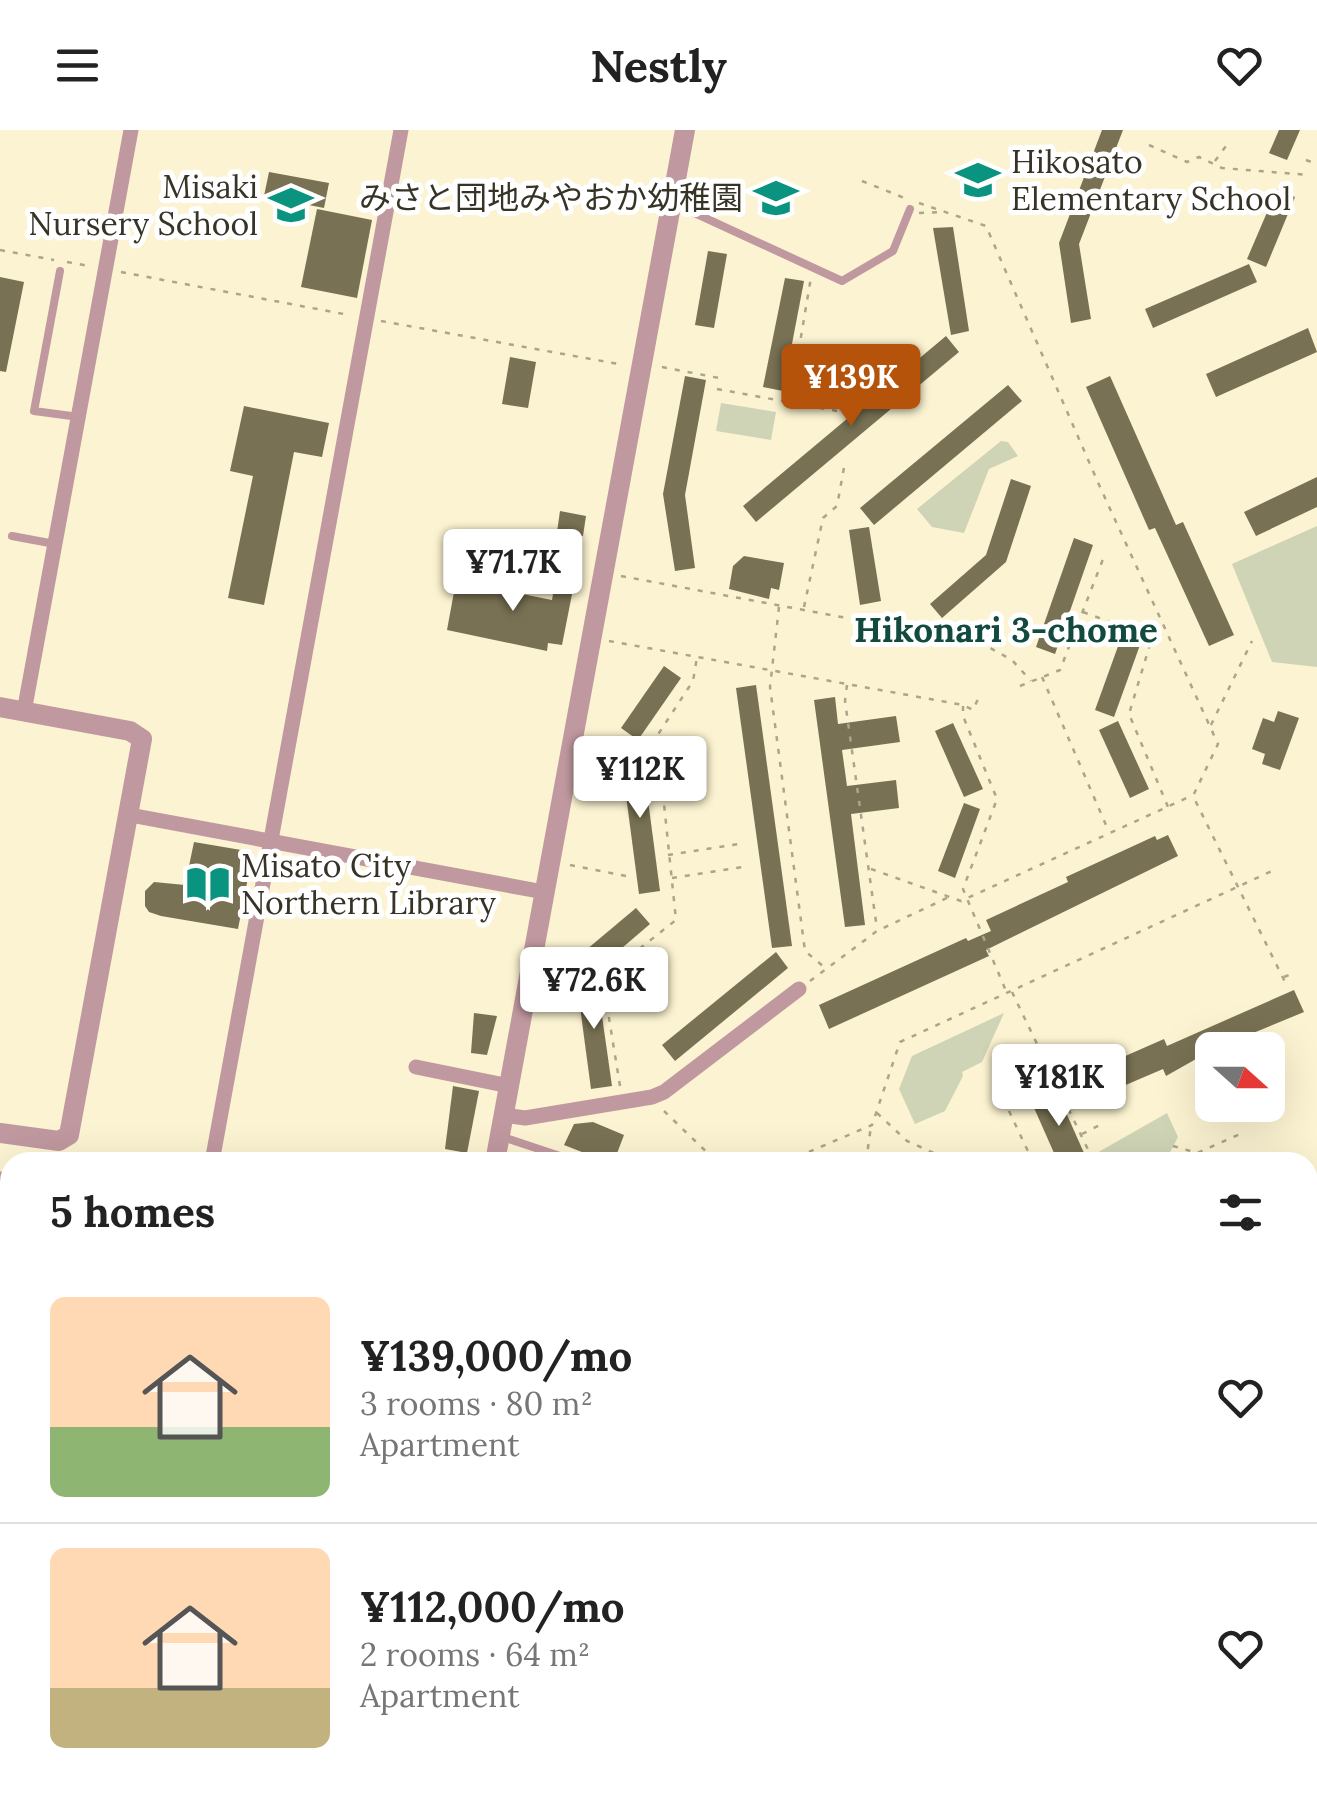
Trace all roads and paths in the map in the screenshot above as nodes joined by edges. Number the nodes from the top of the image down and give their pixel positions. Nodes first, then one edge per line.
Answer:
1 (131, 130) edge
2 (401, 130) edge
3 (684, 130) edge
4 (1149, 145) dead end
5 (1226, 146) dead end
6 (1306, 160) dead end
7 (1214, 162) junction
8 (1317, 164) edge
9 (1309, 174) dead end
10 (862, 181) dead end
11 (671, 202) junction
12 (910, 209) joint
13 (942, 212) junction
14 (0, 250) edge
15 (106, 269) junction
16 (60, 271) dead end
17 (822, 272) junction
18 (366, 318) junction
19 (649, 367) junction
20 (719, 378) dead end
21 (717, 389) dead end
22 (790, 402) junction
23 (837, 411) dead end
24 (78, 417) junction
25 (845, 462) dead end
26 (12, 536) dead end
27 (55, 544) junction
28 (1105, 554) dead end
29 (619, 576) dead end
30 (780, 606) junction
31 (804, 610) junction
32 (1082, 612) junction
33 (1252, 641) dead end
34 (604, 646) dead end
35 (698, 656) junction
36 (770, 669) junction
37 (1042, 677) junction
38 (1031, 681) junction
39 (847, 683) junction
40 (1020, 686) dead end
41 (978, 700) dead end
42 (963, 705) junction
43 (0, 707) edge
44 (24, 712) junction
45 (1210, 727) junction
46 (1192, 796) junction
47 (1168, 807) junction
48 (130, 815) junction
49 (1111, 834) junction
50 (272, 841) junction
51 (745, 843) dead end
52 (668, 856) junction
53 (564, 864) dead end
54 (749, 866) dead end
55 (871, 870) junction
56 (1272, 871) dead end
57 (626, 876) dead end
58 (671, 878) junction
59 (1238, 887) junction
60 (544, 892) junction
61 (950, 897) junction
62 (966, 899) junction
63 (877, 930) junction
64 (826, 969) junction
65 (1296, 972) dead end
66 (1282, 978) junction
67 (1286, 984) dead end
68 (800, 989) joint
69 (1009, 992) junction
70 (416, 1067) dead end
71 (509, 1086) junction
72 (622, 1096) dead end
73 (655, 1103) dead end
74 (1010, 1111) dead end
75 (876, 1112) junction
76 (1104, 1123) dead end
77 (872, 1124) junction
78 (502, 1126) junction
79 (0, 1132) edge
80 (1080, 1134) junction
81 (1240, 1134) dead end
82 (1174, 1146) dead end
83 (214, 1152) edge
84 (497, 1152) edge
85 (557, 1152) edge
86 (707, 1152) edge
87 (808, 1152) edge
88 (868, 1152) edge
89 (932, 1152) edge
90 (1028, 1152) edge
91 (1089, 1152) edge

1 - 15 street
2 - 18 street
3 - 11 street
4 - 7 path
5 - 7 path
6 - 8 path
7 - 9 path
10 - 13 path
11 - 17 lane
11 - 19 street
12 - 13 path
12 - 17 lane
13 - 45 path
14 - 15 path
15 - 18 path
15 - 24 street
16 - 24 lane
17 - 22 path
18 - 19 path
18 - 50 street
19 - 20 path
19 - 60 street
21 - 22 path
22 - 23 path
24 - 27 street
25 - 31 path
26 - 27 lane
27 - 44 street
28 - 32 path
29 - 30 path
30 - 31 path
30 - 36 path
31 - 38 path
32 - 37 path
32 - 47 path
33 - 45 path
34 - 35 path
35 - 36 path
35 - 52 path
36 - 39 path
36 - 64 path
37 - 38 path
37 - 49 path
38 - 40 path
39 - 42 path
39 - 55 path
41 - 42 path
42 - 62 path
43 - 44 street
44 - 48 street
45 - 46 path
46 - 47 path
46 - 59 path
47 - 49 path
48 - 50 street
48 - 79 street
49 - 62 path
50 - 60 street
50 - 83 street
51 - 52 path
52 - 58 path
53 - 57 path
54 - 58 path
55 - 61 path
55 - 63 path
56 - 59 path
58 - 72 path
59 - 66 path
59 - 69 path
60 - 71 street
61 - 62 path
61 - 63 path
62 - 69 path
63 - 64 path
64 - 68 path
65 - 66 path
66 - 67 path
68 - 78 street
69 - 75 path
69 - 80 path
70 - 71 street
71 - 78 street
73 - 86 path
74 - 90 path
75 - 77 path
75 - 89 path
76 - 80 path
77 - 87 path
77 - 88 path
78 - 84 street
78 - 85 lane
80 - 91 path
81 - 82 path

